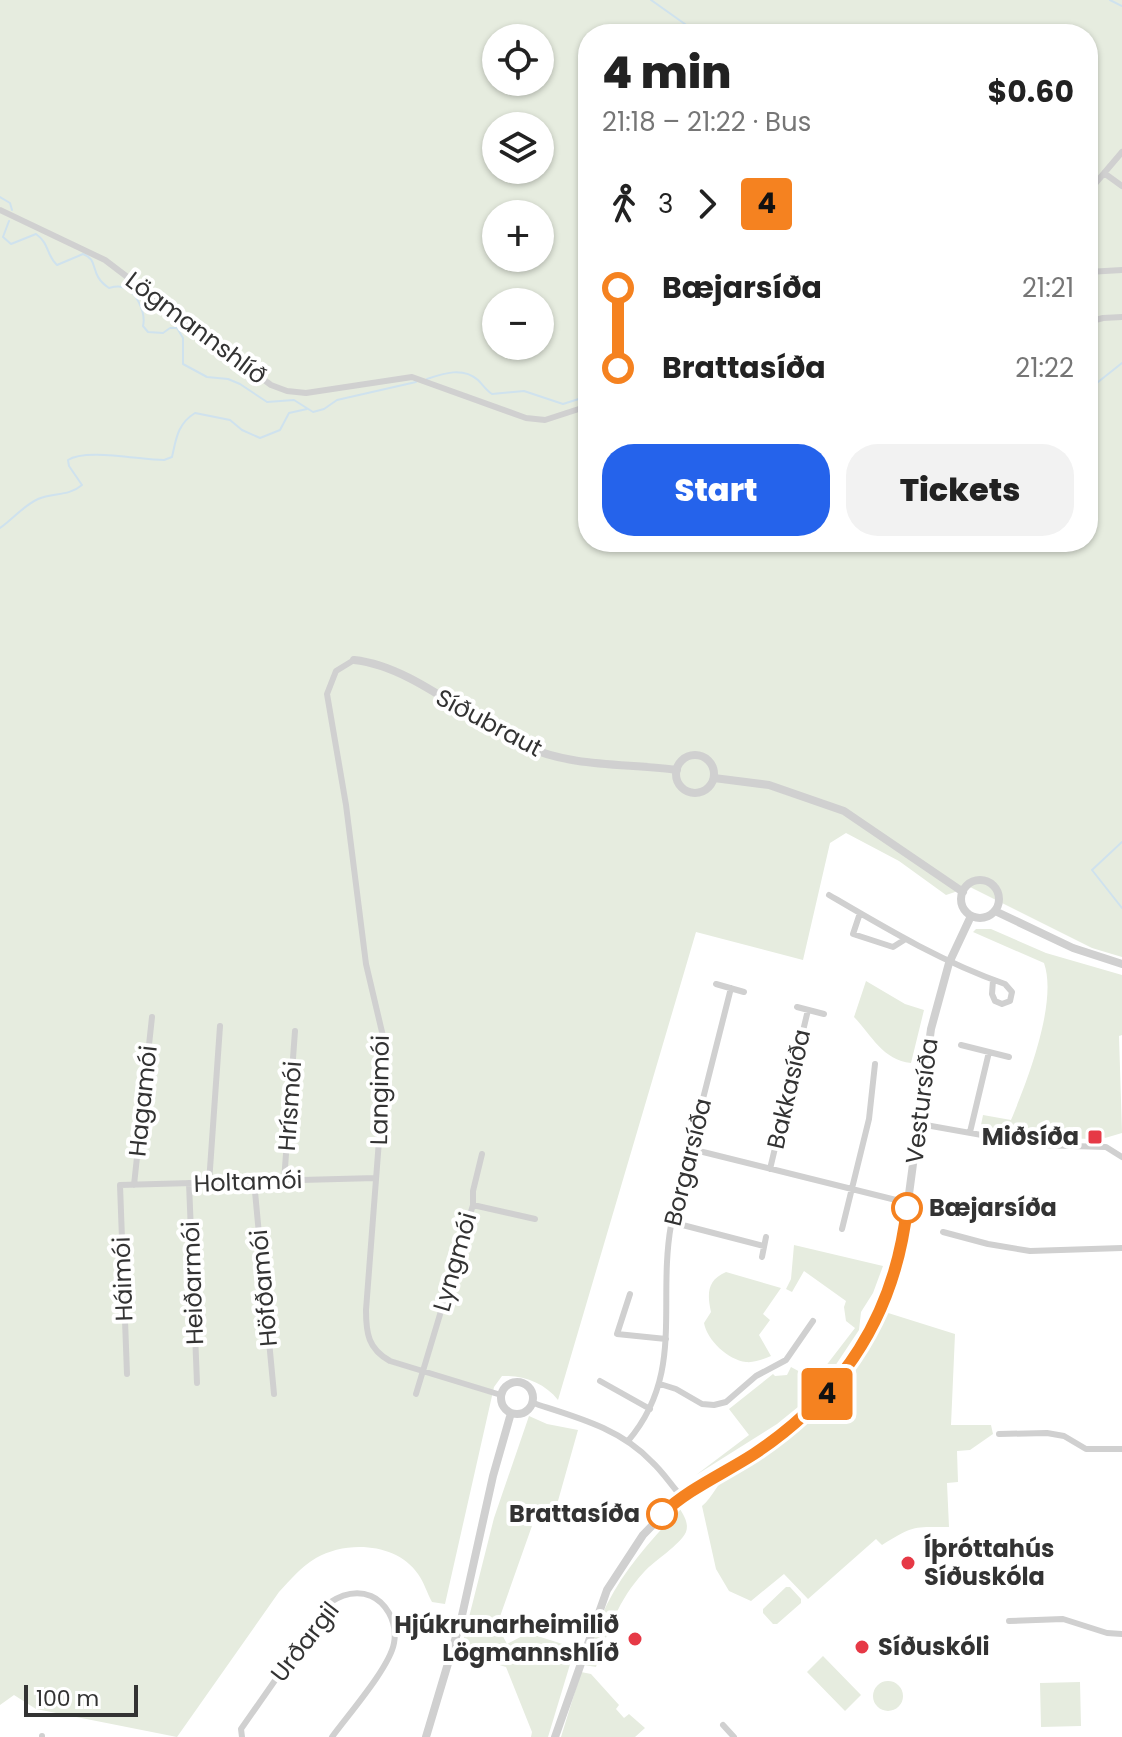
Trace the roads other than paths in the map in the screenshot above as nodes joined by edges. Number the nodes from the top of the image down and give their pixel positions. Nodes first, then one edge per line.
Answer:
1 (1122, 152) edge
2 (1104, 173) junction
3 (1098, 180) edge
4 (1122, 186) edge
5 (0, 210) edge
6 (1122, 270) edge
7 (1098, 271) edge
8 (1122, 317) edge
9 (1098, 319) edge
10 (578, 409) edge
11 (354, 660) joint
12 (677, 770) junction
13 (714, 778) junction
14 (963, 892) junction
15 (829, 895) dead end
16 (995, 911) junction
17 (860, 913) junction
18 (971, 916) junction
19 (904, 940) junction
20 (949, 963) junction
21 (1122, 964) edge
22 (993, 980) dead end
23 (716, 984) dead end
24 (731, 988) junction
25 (744, 992) dead end
26 (797, 1007) dead end
27 (808, 1010) junction
28 (824, 1014) dead end
29 (152, 1017) dead end
30 (220, 1026) dead end
31 (295, 1031) dead end
32 (961, 1045) dead end
33 (989, 1052) junction
34 (1009, 1057) dead end
35 (875, 1064) dead end
36 (920, 1124) junction
37 (970, 1132) junction
38 (691, 1149) junction
39 (482, 1154) dead end
40 (1122, 1157) edge
41 (770, 1169) junction
42 (376, 1178) junction
43 (254, 1181) junction
44 (284, 1181) junction
45 (189, 1183) junction
46 (209, 1183) junction
47 (120, 1185) joint
48 (134, 1185) junction
49 (852, 1189) junction
50 (908, 1203) junction
51 (473, 1205) junction
52 (535, 1219) dead end
53 (671, 1222) junction
54 (842, 1229) dead end
55 (943, 1232) dead end
56 (766, 1237) dead end
57 (764, 1246) junction
58 (1122, 1248) edge
59 (762, 1257) dead end
60 (630, 1294) dead end
61 (813, 1321) dead end
62 (617, 1334) junction
63 (666, 1339) junction
64 (614, 1343) dead end
65 (424, 1369) junction
66 (127, 1374) dead end
67 (600, 1381) dead end
68 (197, 1383) dead end
69 (660, 1384) junction
70 (274, 1394) dead end
71 (416, 1394) dead end
72 (501, 1395) junction
73 (533, 1403) junction
74 (650, 1409) junction
75 (511, 1413) junction
76 (999, 1434) dead end
77 (628, 1441) junction
78 (1122, 1449) edge
79 (681, 1496) junction
80 (1009, 1621) dead end
81 (1122, 1634) edge
82 (723, 1725) dead end
83 (242, 1737) edge
84 (332, 1737) edge
85 (426, 1737) edge
86 (555, 1737) edge
87 (734, 1737) edge

1 - 2 street
2 - 3 street
2 - 4 street
5 - 10 street, Lögmannshlíð
6 - 7 street
8 - 9 street
11 - 12 street, Síðubraut
11 - 42 street, Langimói
12 - 13 street
12 - 13 street
13 - 14 street
14 - 16 street
14 - 18 street
15 - 17 street
16 - 18 street
16 - 21 street
17 - 19 street
17 - 19 street
18 - 20 street, Vestursíða
19 - 20 street
20 - 22 street
20 - 36 street, Vestursíða
23 - 24 street
24 - 25 street
24 - 38 street, Borgarsíða
26 - 27 street, Bakkasíða
27 - 28 street, Bakkasíða
27 - 41 street, Bakkasíða
29 - 48 street, Hagamói
30 - 46 street
31 - 44 street, Hrísmói
32 - 33 street
33 - 34 street
33 - 37 street
35 - 49 street
36 - 37 street
36 - 50 street, Vestursíða
37 - 40 street
38 - 41 street
38 - 53 street, Borgarsíða
39 - 51 street, Lyngmói
41 - 49 street
42 - 44 street, Holtamói
42 - 65 street, Langimói
43 - 44 street, Holtamói
43 - 46 street, Holtamói
43 - 70 street, Höfðamói
45 - 46 street, Holtamói
45 - 48 street, Holtamói
45 - 68 street, Heiðarmói
47 - 48 street, Holtamói
47 - 66 street, Háimói
49 - 50 street
49 - 54 street
50 - 79 street, Vestursíða
51 - 52 street
51 - 65 street, Lyngmói
53 - 57 street
53 - 63 street, Borgarsíða
55 - 58 street
56 - 57 street
57 - 59 street
60 - 62 street
61 - 69 street
62 - 63 street
62 - 64 street
63 - 69 street, Borgarsíða
65 - 71 street, Lyngmói
65 - 72 street, Langimói
67 - 74 street
69 - 74 street, Borgarsíða
72 - 73 street
72 - 75 street
73 - 75 street
73 - 77 street
74 - 77 street, Borgarsíða
75 - 85 street
76 - 78 street
77 - 79 street
79 - 86 street, Vestursíða
80 - 81 street
82 - 87 street
83 - 84 street, Urðargil

